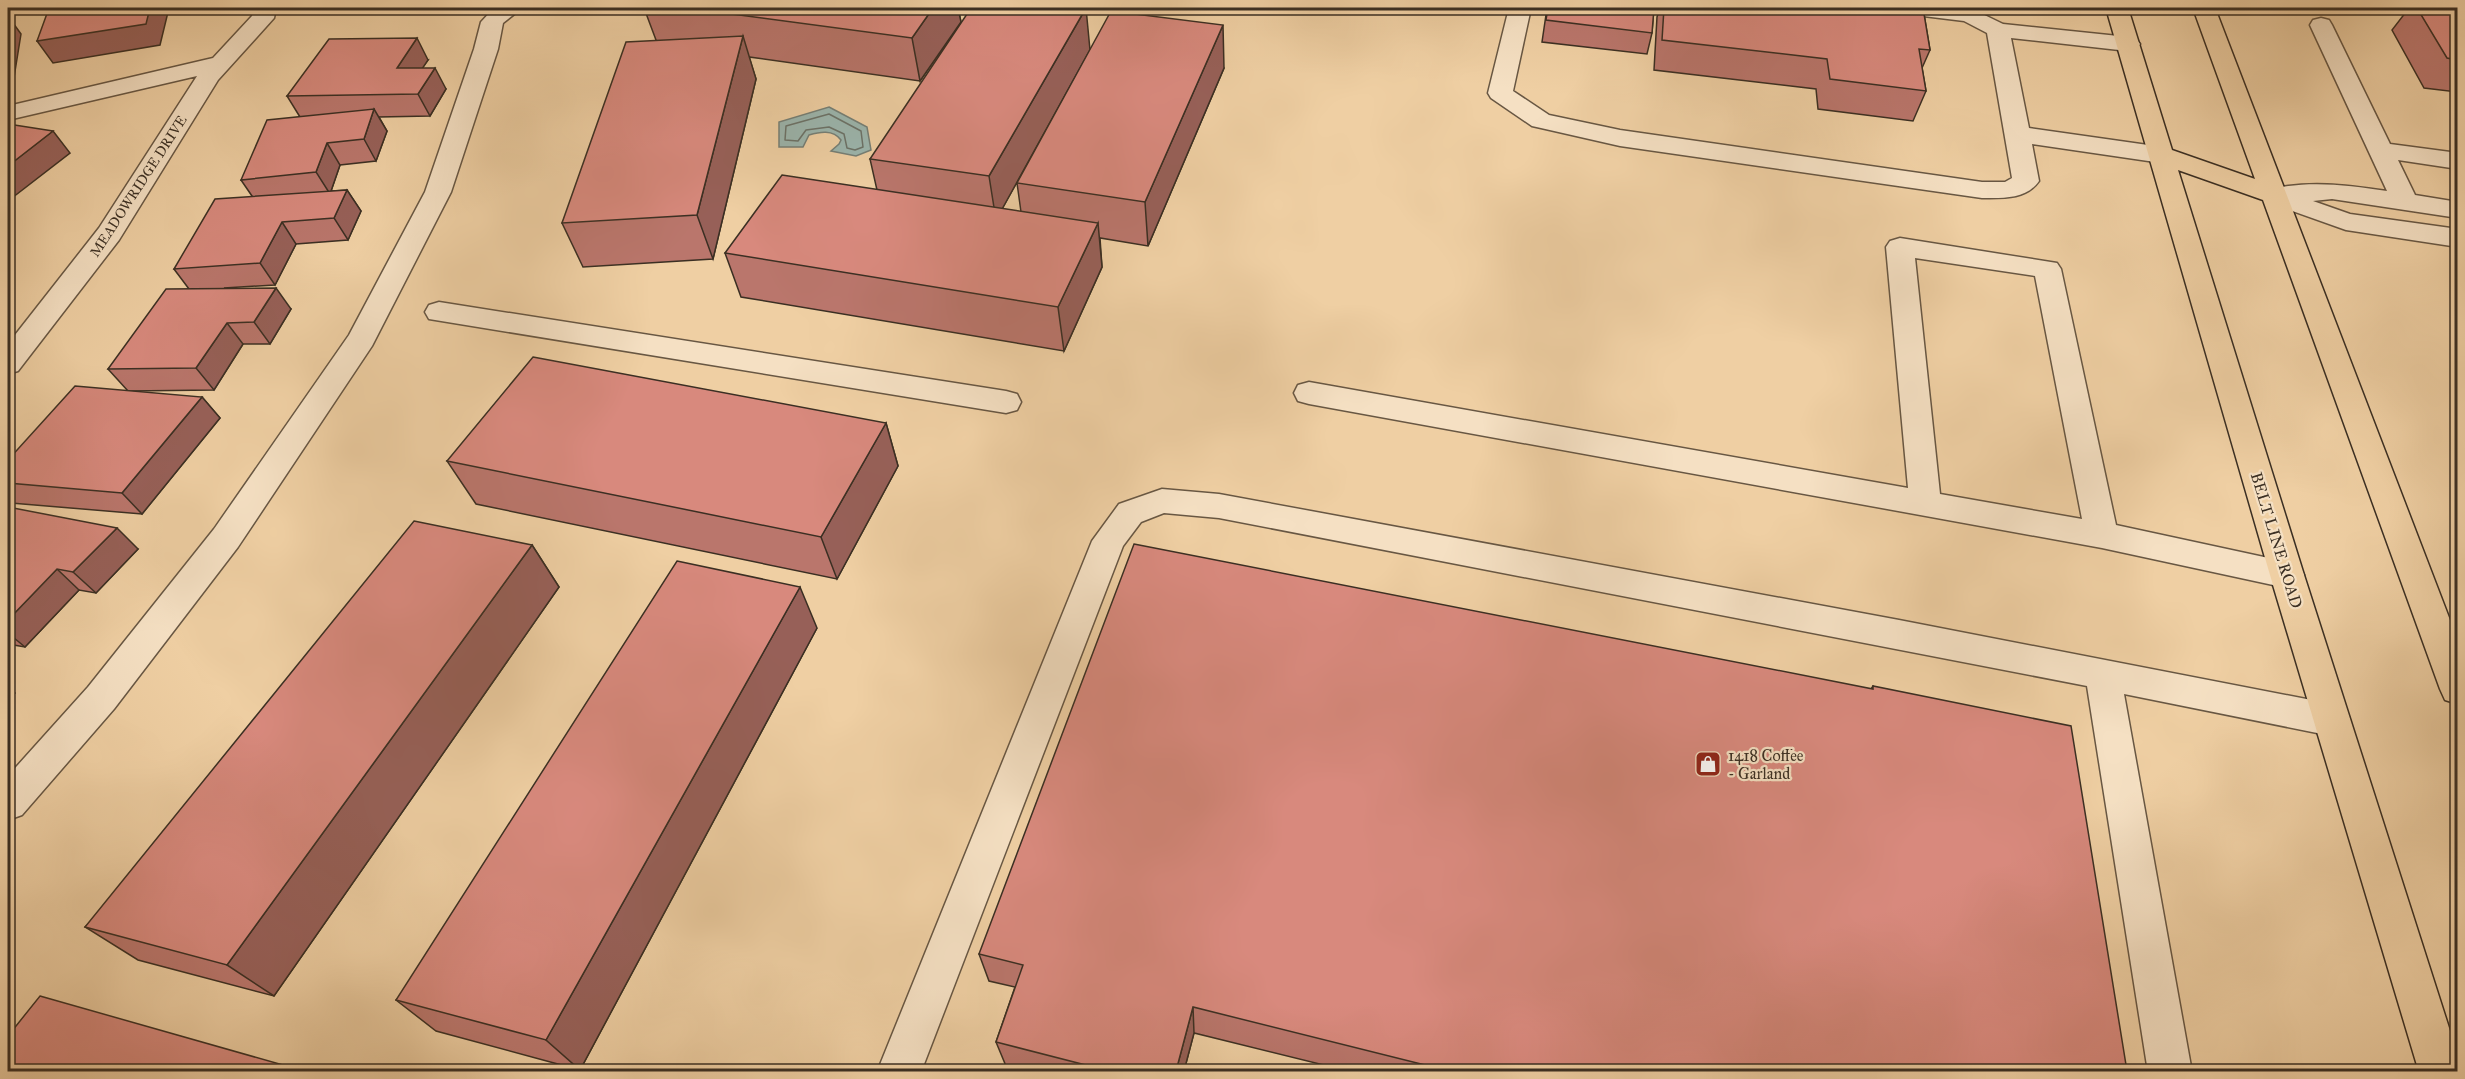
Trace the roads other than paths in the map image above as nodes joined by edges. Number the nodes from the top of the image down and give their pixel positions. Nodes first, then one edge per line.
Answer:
1 (265, 8) edge
2 (511, 8) edge
3 (1520, 8) edge
4 (1915, 8) edge
5 (2117, 8) edge
6 (2204, 8) edge
7 (2321, 25) dead end
8 (1998, 30) junction
9 (2128, 44) junction
10 (221, 63) junction
11 (8, 113) edge
12 (2018, 134) junction
13 (2382, 150) junction
14 (2162, 156) junction
15 (2457, 160) edge
16 (2276, 196) junction
17 (2405, 201) junction
18 (2457, 210) edge
19 (2457, 238) edge
20 (439, 312) dead end
21 (8, 364) edge
22 (1310, 393) dead end
23 (1005, 402) dead end
24 (1925, 503) junction
25 (2102, 535) junction
26 (2287, 575) junction
27 (2103, 675) junction
28 (2457, 689) edge
29 (2332, 720) junction
30 (8, 803) edge
31 (899, 1071) edge
32 (2170, 1071) edge
33 (2441, 1071) edge

1 - 10 street, MEADOWRIDGE DRIVE
2 - 30 street
3 - 12 street
4 - 8 street
5 - 9 main road, BELT LINE ROAD
6 - 16 main road
7 - 13 street
8 - 9 street
8 - 12 street
9 - 14 main road, BELT LINE ROAD
10 - 11 street
10 - 21 street, MEADOWRIDGE DRIVE
12 - 14 street
13 - 15 street
13 - 17 street
14 - 16 main road
14 - 26 main road, BELT LINE ROAD
16 - 17 street
16 - 19 street
16 - 28 main road
17 - 18 street
20 - 23 street
22 - 24 street
24 - 25 street
24 - 25 street
25 - 26 street
26 - 29 main road, BELT LINE ROAD
27 - 29 street
27 - 31 street
27 - 32 street
29 - 33 main road, BELT LINE ROAD

